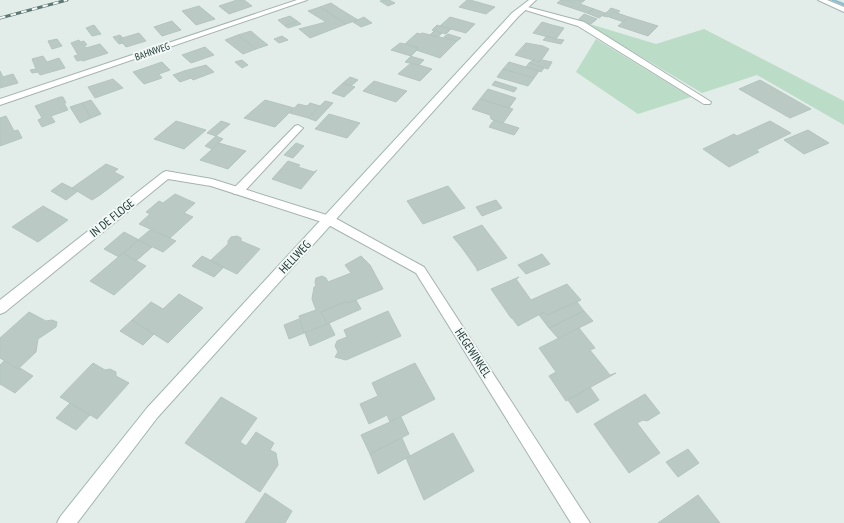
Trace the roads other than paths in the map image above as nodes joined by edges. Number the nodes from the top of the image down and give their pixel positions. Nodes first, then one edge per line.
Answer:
1 (304, 0) edge
2 (822, 0) edge
3 (529, 4) edge
4 (844, 10) edge
5 (0, 102) edge
6 (707, 102) dead end
7 (298, 128) dead end
8 (238, 191) junction
9 (329, 220) junction
10 (0, 308) edge
11 (66, 523) edge
12 (581, 523) edge

1 - 5 street, BAHNWEG
2 - 4 street
3 - 6 street
3 - 9 street, HELLWEG
7 - 8 street
8 - 9 street, IN DE FLOGE
8 - 10 street, IN DE FLOGE
9 - 11 street, HELLWEG
9 - 12 street, HEGEWINKEL

